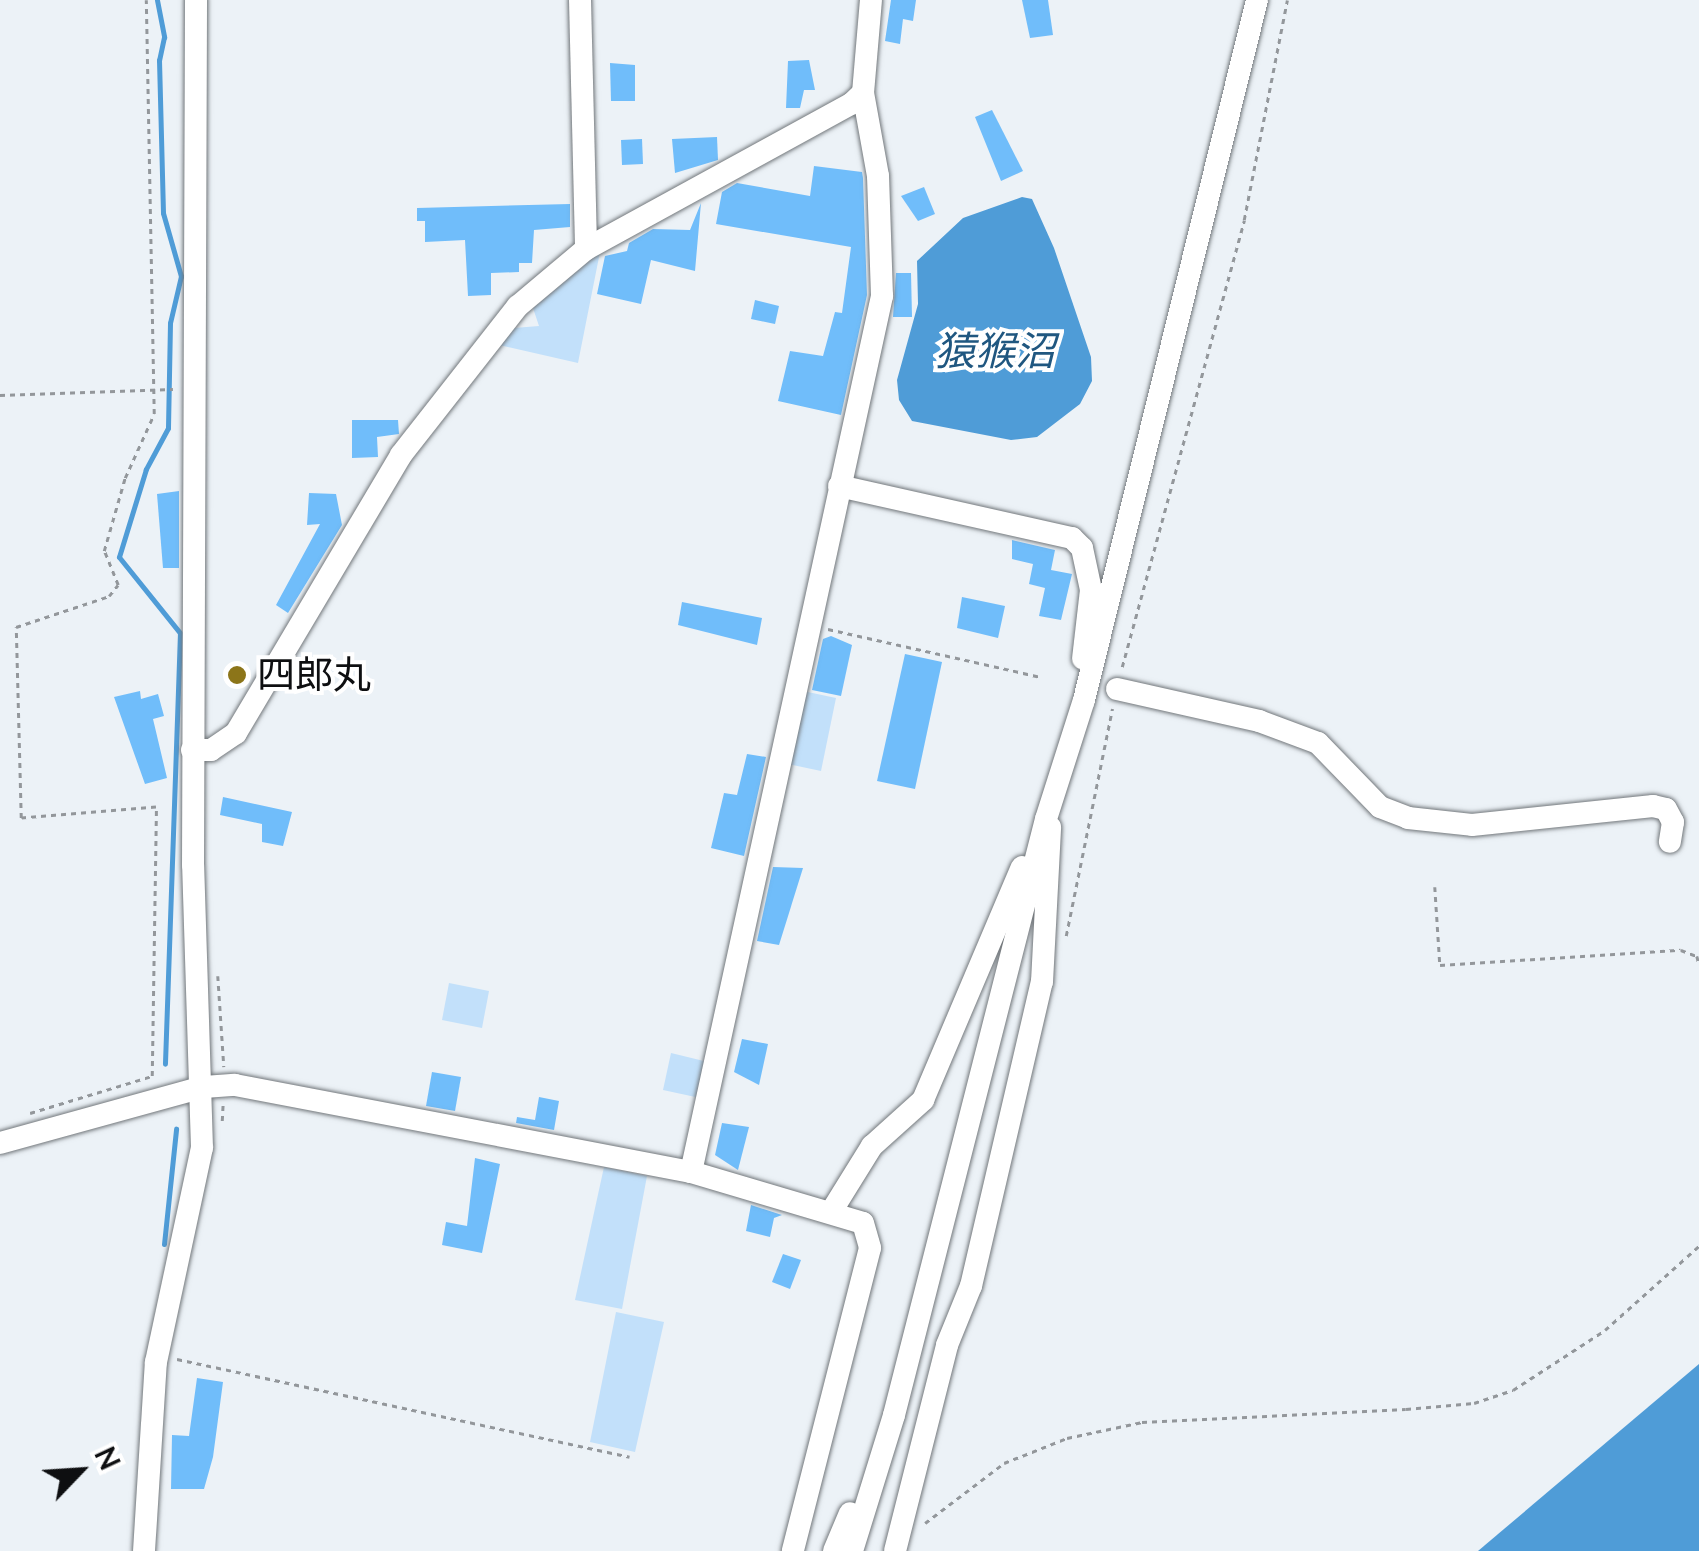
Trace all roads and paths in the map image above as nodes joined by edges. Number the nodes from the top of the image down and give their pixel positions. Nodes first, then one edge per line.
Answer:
1 (146, 0) edge
2 (196, 0) edge
3 (580, 0) edge
4 (871, 0) edge
5 (1257, 0) edge
6 (1288, 0) edge
7 (863, 92) junction
8 (586, 249) junction
9 (156, 389) junction
10 (178, 389) dead end
11 (0, 395) edge
12 (839, 486) junction
13 (807, 624) junction
14 (1040, 677) dead end
15 (1089, 680) junction
16 (1116, 688) junction
17 (192, 750) junction
18 (1046, 819) junction
19 (1670, 842) dead end
20 (1435, 887) dead end
21 (1046, 950) junction
22 (1699, 964) edge
23 (204, 1087) junction
24 (18, 1118) dead end
25 (0, 1143) edge
26 (691, 1172) junction
27 (831, 1212) junction
28 (1699, 1246) edge
29 (157, 1355) junction
30 (630, 1458) dead end
31 (864, 1513) junction
32 (898, 1543) edge
33 (144, 1551) edge
34 (793, 1551) edge
35 (834, 1551) edge
36 (852, 1551) edge
37 (867, 1551) edge

1 - 9 path
2 - 17 street
3 - 8 street
4 - 7 street
5 - 15 street
6 - 16 path
7 - 8 street
7 - 12 street
8 - 17 street
9 - 10 path
9 - 11 path
9 - 24 path
12 - 13 street
12 - 15 street
13 - 14 path
13 - 26 street
15 - 18 street
16 - 19 street
16 - 21 path
17 - 23 street
18 - 21 street
18 - 27 street
18 - 31 street
20 - 22 path
21 - 32 street
23 - 25 street
23 - 26 street
23 - 29 street
26 - 27 street
27 - 34 street
28 - 32 path
29 - 30 path
29 - 33 street
31 - 35 street
31 - 36 street
31 - 37 street

